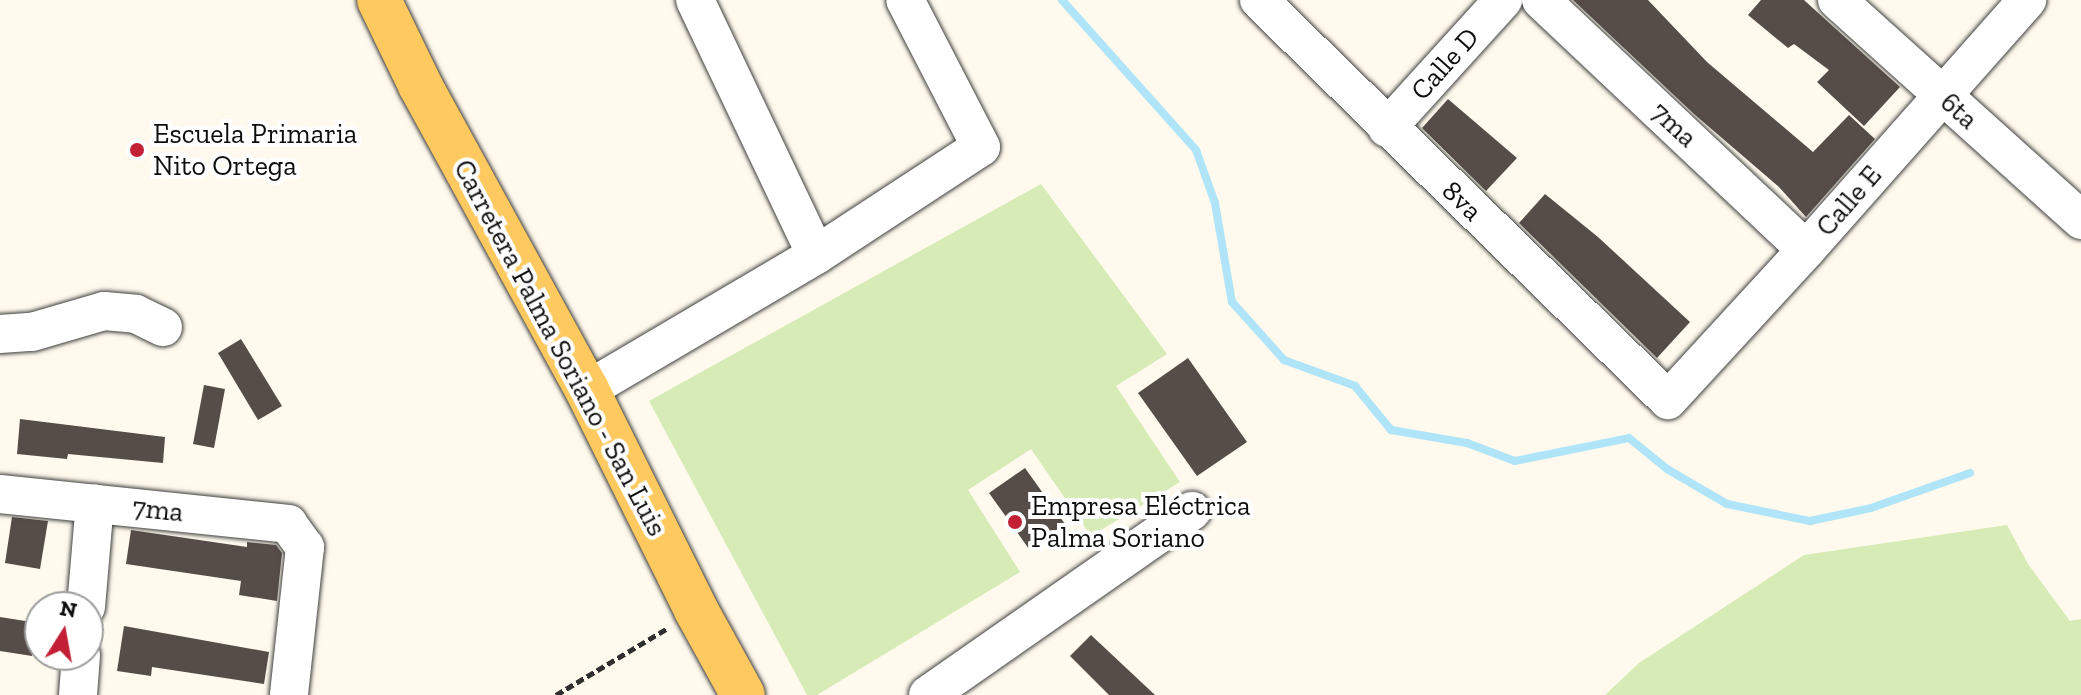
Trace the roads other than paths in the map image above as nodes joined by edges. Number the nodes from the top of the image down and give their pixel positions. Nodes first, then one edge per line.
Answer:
1 (379, 0) edge
2 (695, 0) edge
3 (905, 0) edge
4 (1259, 0) edge
5 (1503, 0) edge
6 (1541, 0) edge
7 (1837, 0) edge
8 (2027, 0) edge
9 (1941, 95) junction
10 (1387, 128) junction
11 (2081, 220) edge
12 (1806, 250) junction
13 (816, 255) junction
14 (163, 327) dead end
15 (0, 334) edge
16 (587, 390) junction
17 (1668, 400) joint
18 (0, 494) edge
19 (95, 503) junction
20 (1192, 511) dead end
21 (87, 591) edge
22 (80, 671) edge
23 (78, 695) edge
24 (289, 695) edge
25 (743, 695) edge
26 (928, 695) edge

1 - 16 main road, Carretera Palma Soriano - San Luis
2 - 13 street
3 - 13 street
4 - 10 street, 8va
5 - 10 street, Calle D
6 - 12 street, 7ma
7 - 9 street, 6ta
8 - 9 street, Calle E
9 - 11 street, 6ta
9 - 12 street, Calle E
10 - 17 street, 8va
12 - 17 street, Calle E
13 - 16 street
14 - 15 street
16 - 25 main road, Carretera Palma Soriano - San Luis
18 - 19 street, 7ma
19 - 21 street
19 - 24 street, 7ma
20 - 26 street
22 - 23 street

